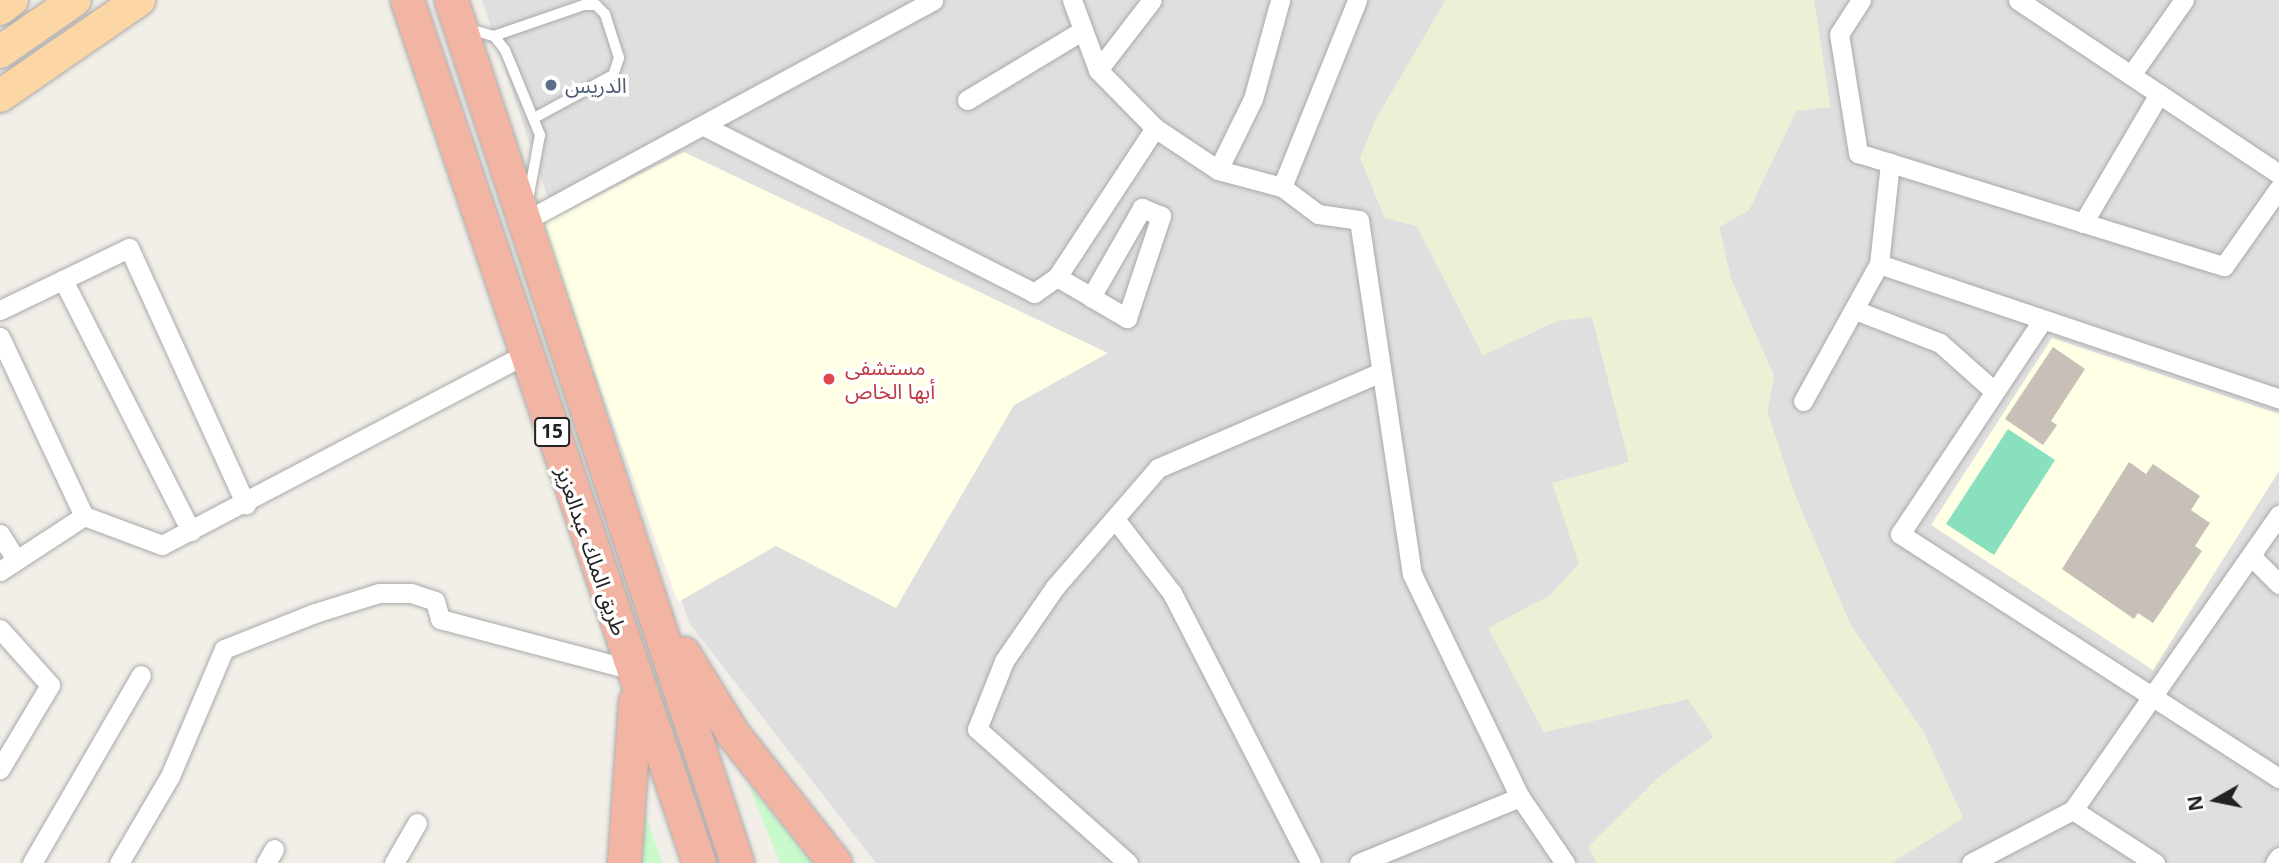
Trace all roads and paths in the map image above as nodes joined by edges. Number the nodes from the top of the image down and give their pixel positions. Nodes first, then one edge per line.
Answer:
1 (12, 0) edge
2 (75, 0) edge
3 (139, 0) edge
4 (407, 0) edge
5 (933, 0) edge
6 (1072, 0) edge
7 (1152, 0) edge
8 (1280, 0) edge
9 (1357, 0) edge
10 (1861, 0) edge
11 (2018, 0) edge
12 (2184, 0) edge
13 (0, 9) edge
14 (456, 13) edge
15 (1083, 30) junction
16 (494, 36) junction
17 (0, 52) edge
18 (1098, 70) junction
19 (2131, 75) junction
20 (2159, 94) junction
21 (0, 96) edge
22 (967, 100) dead end
23 (534, 118) junction
24 (706, 127) junction
25 (1155, 128) junction
26 (1890, 163) junction
27 (1218, 170) junction
28 (2279, 174) edge
29 (1282, 187) junction
30 (2279, 188) edge
31 (524, 221) junction
32 (2083, 223) junction
33 (1879, 264) junction
34 (1057, 277) junction
35 (63, 280) junction
36 (1091, 297) junction
37 (0, 310) edge
38 (1855, 310) junction
39 (2042, 321) junction
40 (0, 337) edge
41 (526, 354) junction
42 (1379, 373) junction
43 (1994, 391) junction
44 (2279, 399) edge
45 (1803, 401) dead end
46 (246, 505) junction
47 (2279, 514) edge
48 (84, 516) junction
49 (1115, 519) junction
50 (191, 531) junction
51 (0, 534) edge
52 (2250, 556) junction
53 (8, 566) edge
54 (2279, 584) edge
55 (653, 605) junction
56 (1, 632) edge
57 (141, 675) dead end
58 (634, 676) junction
59 (2152, 699) junction
60 (0, 769) edge
61 (709, 774) junction
62 (2279, 778) edge
63 (1520, 797) junction
64 (2073, 810) junction
65 (417, 824) dead end
66 (693, 855) edge
67 (2279, 857) edge
68 (32, 863) edge
69 (119, 863) edge
70 (394, 863) edge
71 (624, 863) edge
72 (737, 863) edge
73 (759, 863) edge
74 (835, 863) edge
75 (1128, 863) edge
76 (1311, 863) edge
77 (1359, 863) edge
78 (1565, 863) edge
79 (1971, 863) edge
80 (2155, 863) edge
81 (2275, 863) edge

1 - 13 main road
2 - 17 main road
3 - 21 main road
4 - 41 highway, طريق الملك عبدالعزيز / 15
5 - 24 street
6 - 15 street
7 - 18 street
8 - 27 street
9 - 29 street
10 - 26 street
11 - 19 street
12 - 19 street
14 - 16 lane
14 - 31 highway, طريق الملك عبدالعزيز / 15
15 - 18 street
15 - 22 street
16 - 23 lane
16 - 23 lane
18 - 25 street
19 - 20 street
20 - 28 street
20 - 32 street
23 - 31 lane
24 - 31 street
24 - 34 street
25 - 27 street
25 - 34 street
26 - 32 street
26 - 33 street
27 - 29 street
29 - 42 street
30 - 32 street
31 - 55 highway, طريق الملك عبدالعزيز / 15
33 - 38 street
33 - 39 street
34 - 36 street
35 - 37 street
35 - 46 street
35 - 50 street
36 - 36 street
38 - 43 street
38 - 45 street
39 - 43 street
39 - 44 street
40 - 48 street
41 - 46 street
41 - 58 highway, طريق الملك عبدالعزيز / 15
42 - 49 street
42 - 63 street
43 - 59 street
46 - 50 street
47 - 52 street
48 - 50 street
48 - 53 street
49 - 75 street
49 - 76 street
51 - 53 street
52 - 54 street
52 - 59 street
55 - 61 highway, طريق الملك عبدالعزيز / 15
55 - 74 highway
56 - 60 street
57 - 68 street
58 - 66 highway, طريق الملك عبدالعزيز / 15
58 - 69 street
58 - 71 highway
59 - 62 street
59 - 64 street
61 - 72 highway, طريق الملك عبدالعزيز / 15
61 - 73 highway
63 - 77 street
63 - 78 street
64 - 79 street
64 - 80 street
65 - 70 street
67 - 81 street

